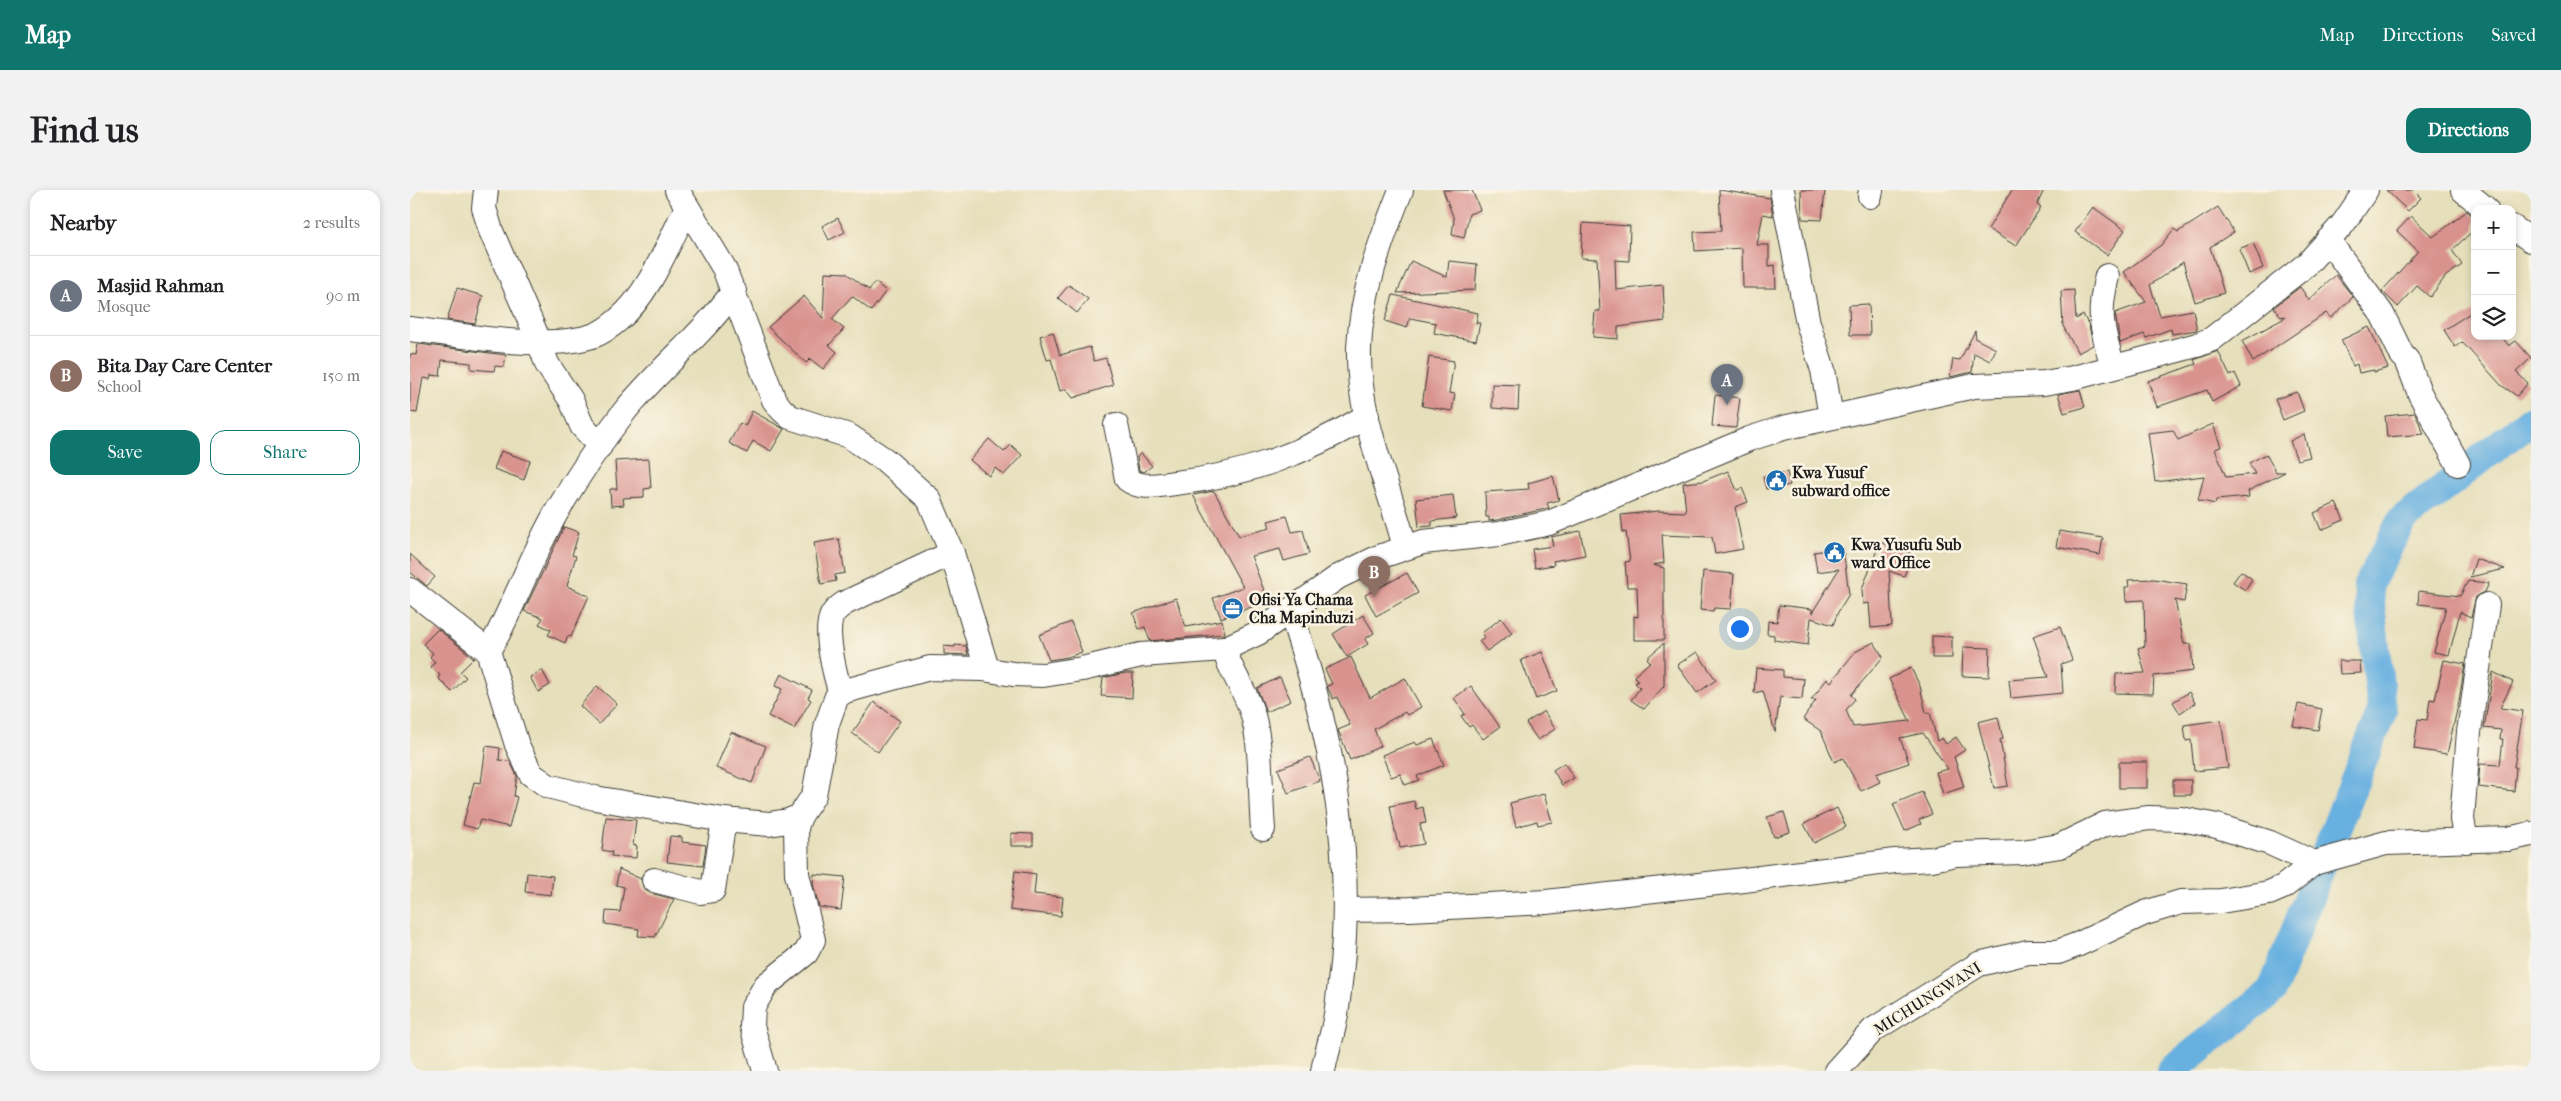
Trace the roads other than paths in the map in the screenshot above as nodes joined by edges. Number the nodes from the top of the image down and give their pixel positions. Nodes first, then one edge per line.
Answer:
1 (486, 190) edge
2 (1401, 190) edge
3 (1782, 190) edge
4 (2366, 190) edge
5 (2463, 190) edge
6 (682, 199) edge
7 (2481, 205) edge
8 (2516, 230) edge
9 (2328, 240) junction
10 (2531, 240) edge
11 (2107, 276) dead end
12 (734, 291) junction
13 (410, 328) edge
14 (539, 341) junction
15 (2113, 367) junction
16 (1367, 416) junction
17 (1831, 417) junction
18 (1116, 425) dead end
19 (600, 446) junction
20 (2458, 464) dead end
21 (1405, 547) junction
22 (952, 553) junction
23 (410, 590) edge
24 (2487, 606) dead end
25 (1290, 610) junction
26 (1224, 649) junction
27 (488, 651) junction
28 (987, 669) junction
29 (841, 693) junction
30 (800, 816) junction
31 (724, 820) junction
32 (1263, 829) dead end
33 (2531, 834) edge
34 (2466, 841) junction
35 (2314, 864) junction
36 (654, 880) dead end
37 (1345, 910) junction
38 (1854, 1060) edge
39 (763, 1069) edge
40 (1323, 1071) edge
41 (1836, 1071) edge

1 - 14 street
2 - 16 street
3 - 17 street
4 - 9 street
5 - 7 street
6 - 12 street
6 - 14 street
8 - 10 street
9 - 15 street
9 - 20 street
11 - 15 street
12 - 19 street
12 - 22 street
13 - 14 street
14 - 19 street
15 - 17 street
16 - 18 street
16 - 21 street
17 - 21 street
19 - 27 street
21 - 25 street
22 - 28 street
22 - 29 street
23 - 27 street
24 - 34 street
25 - 26 street
25 - 37 street
26 - 28 street
26 - 32 street
27 - 31 street
28 - 29 street
29 - 30 street
30 - 31 street
30 - 39 street
31 - 36 street
33 - 34 street
34 - 35 street
35 - 37 street
35 - 38 street, MICHUNGWANI
37 - 40 street
38 - 41 street, MICHUNGWANI

